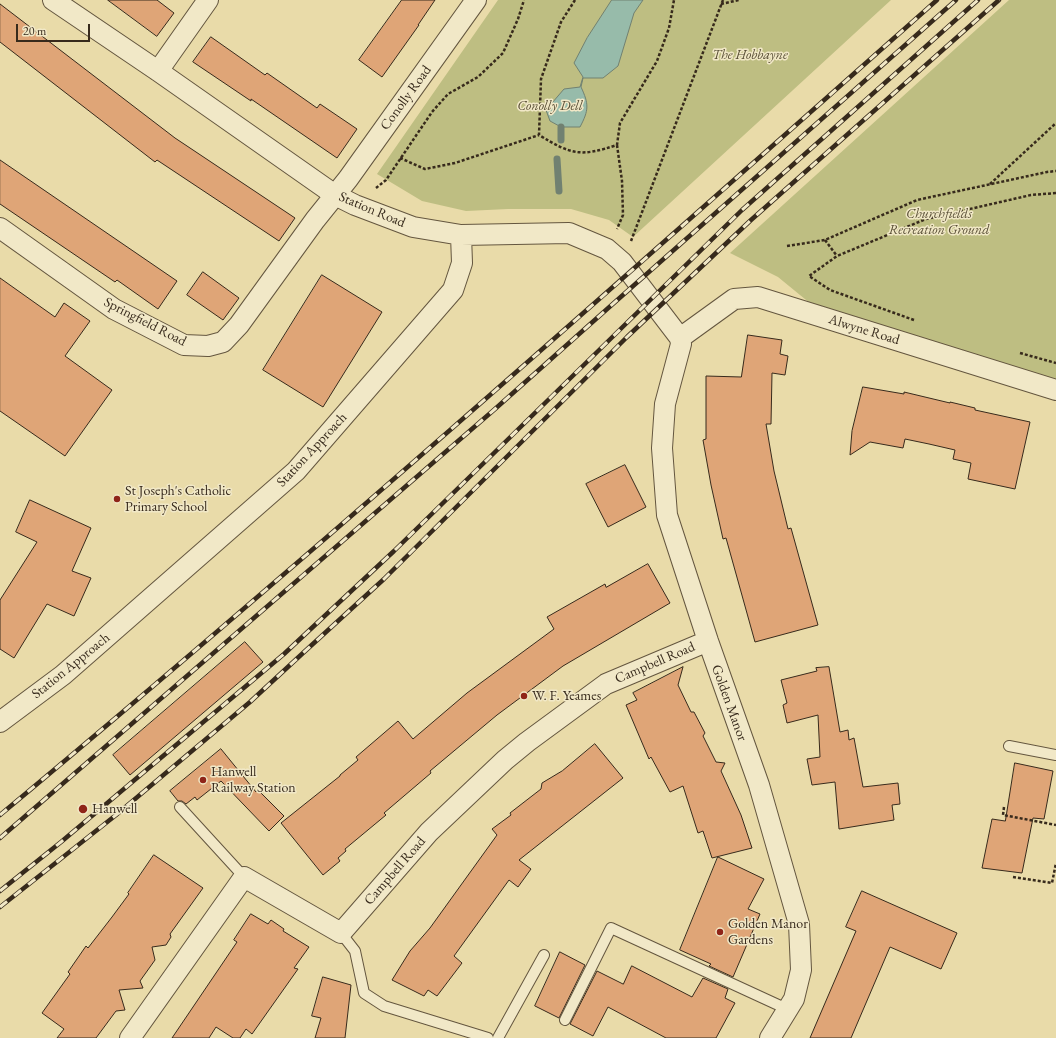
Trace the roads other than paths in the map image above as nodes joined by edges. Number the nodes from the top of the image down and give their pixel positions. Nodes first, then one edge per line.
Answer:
1 (53, 0) edge
2 (208, 0) edge
3 (476, 0) edge
4 (158, 71) junction
5 (335, 195) junction
6 (0, 228) edge
7 (461, 235) junction
8 (680, 338) junction
9 (1056, 390) edge
10 (708, 641) junction
11 (0, 722) edge
12 (1009, 746) dead end
13 (1056, 755) edge
14 (180, 807) dead end
15 (244, 877) junction
16 (342, 933) junction
17 (544, 955) dead end
18 (787, 1009) junction
19 (565, 1020) dead end
20 (130, 1038) edge
21 (488, 1038) edge
22 (498, 1038) edge
23 (770, 1038) edge

1 - 4 street, Station Road
2 - 4 street
3 - 5 street, Conolly Road
4 - 5 street, Station Road
5 - 6 street, Springfield Road
5 - 7 street, Station Road
7 - 8 street, Station Road
7 - 11 street, Station Approach
8 - 9 street, Alwyne Road
8 - 10 street, Golden Manor
10 - 16 street, Campbell Road
10 - 18 street, Golden Manor
12 - 13 lane
14 - 15 lane
15 - 16 street
15 - 20 street
16 - 21 lane
17 - 22 lane
18 - 19 lane
18 - 23 street, Golden Manor

